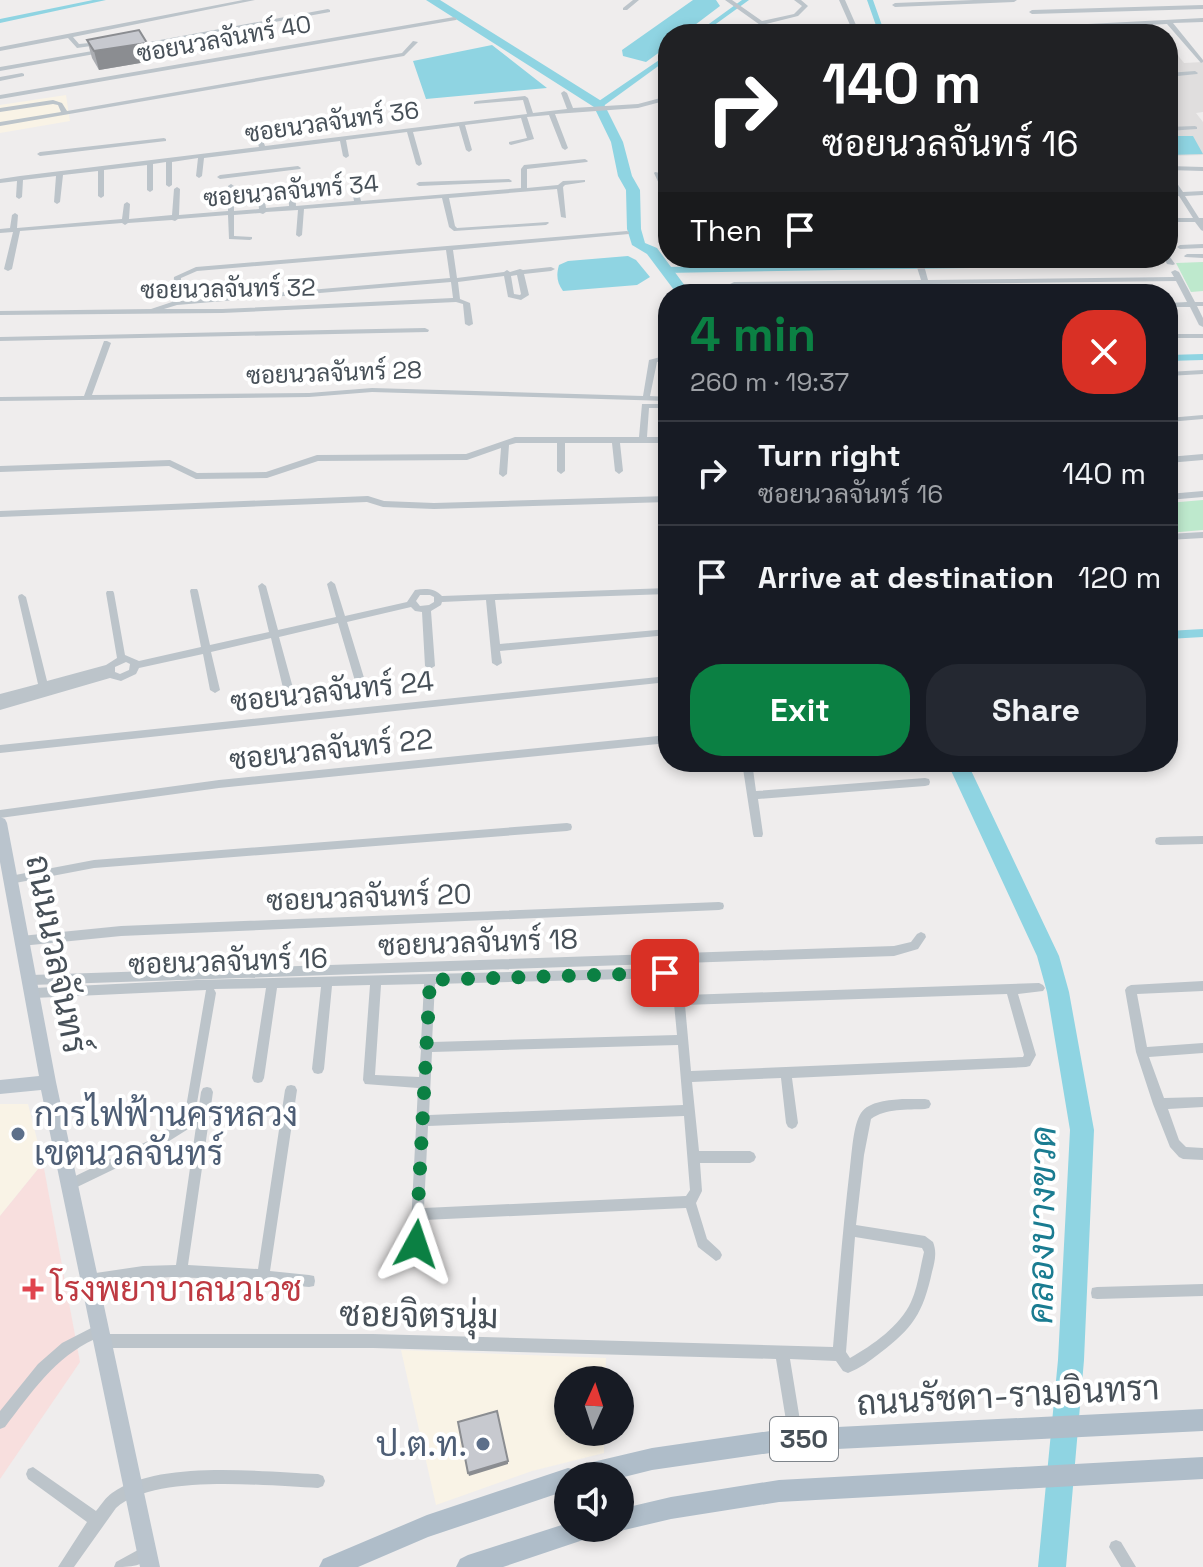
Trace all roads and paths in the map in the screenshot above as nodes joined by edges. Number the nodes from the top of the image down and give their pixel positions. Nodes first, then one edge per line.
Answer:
1 (252, 0) edge
2 (319, 0) edge
3 (636, 0) edge
4 (797, 0) edge
5 (842, 0) edge
6 (1014, 0) edge
7 (1027, 0) edge
8 (1121, 0) edge
9 (730, 1) edge
10 (942, 1) edge
11 (895, 5) dead end
12 (1203, 7) edge
13 (625, 9) dead end
14 (1127, 9) junction
15 (1032, 12) junction
16 (454, 19) dead end
17 (398, 20) dead end
18 (1203, 20) edge
19 (1169, 22) joint
20 (762, 23) joint
21 (853, 24) edge
22 (1038, 24) edge
23 (1141, 24) edge
24 (406, 29) junction
25 (1178, 33) edge
26 (69, 35) junction
27 (415, 42) dead end
28 (98, 43) edge
29 (132, 46) edge
30 (118, 48) edge
31 (0, 49) edge
32 (1201, 61) dead end
33 (0, 69) edge
34 (22, 75) dead end
35 (1178, 75) edge
36 (0, 79) edge
37 (1194, 83) dead end
38 (564, 93) dead end
39 (0, 97) edge
40 (658, 101) edge
41 (476, 103) dead end
42 (0, 110) edge
43 (571, 110) junction
44 (551, 112) junction
45 (65, 113) junction
46 (527, 115) junction
47 (461, 123) junction
48 (0, 124) edge
49 (1195, 128) dead end
50 (256, 129) dead end
51 (409, 129) junction
52 (1178, 129) edge
53 (164, 140) dead end
54 (343, 140) junction
55 (511, 143) dead end
56 (130, 144) junction
57 (565, 148) dead end
58 (79, 149) junction
59 (263, 149) junction
60 (469, 150) dead end
61 (253, 151) junction
62 (40, 154) dead end
63 (346, 156) dead end
64 (201, 157) junction
65 (169, 161) junction
66 (585, 161) dead end
67 (150, 163) junction
68 (419, 164) dead end
69 (131, 165) junction
70 (101, 168) junction
71 (298, 168) dead end
72 (1203, 169) edge
73 (82, 171) junction
74 (1178, 171) edge
75 (60, 173) junction
76 (256, 173) junction
77 (417, 173) dead end
78 (199, 176) dead end
79 (291, 176) dead end
80 (220, 177) dead end
81 (20, 178) junction
82 (0, 181) edge
83 (509, 181) dead end
84 (583, 181) dead end
85 (485, 182) junction
86 (419, 184) junction
87 (354, 185) dead end
88 (231, 186) dead end
89 (560, 187) junction
90 (1178, 189) edge
91 (150, 190) dead end
92 (524, 190) junction
93 (260, 191) dead end
94 (487, 193) junction
95 (1203, 193) edge
96 (1180, 194) junction
97 (101, 196) dead end
98 (445, 196) junction
99 (19, 197) dead end
100 (420, 198) junction
101 (57, 202) dead end
102 (127, 204) dead end
103 (358, 204) junction
104 (297, 209) junction
105 (263, 212) junction
106 (233, 214) junction
107 (15, 215) dead end
108 (564, 217) dead end
109 (175, 219) junction
110 (1178, 220) edge
111 (1200, 220) edge
112 (125, 223) junction
113 (546, 223) dead end
114 (1203, 229) edge
115 (15, 230) junction
116 (0, 231) edge
117 (627, 233) dead end
118 (299, 235) dead end
119 (250, 238) dead end
120 (1203, 246) edge
121 (1180, 247) dead end
122 (449, 248) junction
123 (1187, 256) dead end
124 (1203, 256) edge
125 (921, 268) edge
126 (1173, 268) edge
127 (8, 269) dead end
128 (551, 269) dead end
129 (520, 271) junction
130 (507, 272) junction
131 (455, 280) junction
132 (925, 280) junction
133 (734, 284) dead end
134 (926, 284) edge
135 (281, 296) junction
136 (457, 300) junction
137 (176, 303) junction
138 (1203, 304) edge
139 (1178, 305) edge
140 (1193, 305) junction
141 (285, 308) junction
142 (154, 310) junction
143 (0, 313) edge
144 (469, 324) dead end
145 (1203, 325) edge
146 (425, 330) dead end
147 (1178, 336) edge
148 (1203, 336) edge
149 (0, 339) edge
150 (107, 343) dead end
151 (658, 359) edge
152 (1203, 372) edge
153 (1178, 373) edge
154 (87, 398) junction
155 (646, 398) junction
156 (0, 399) edge
157 (658, 399) edge
158 (658, 406) edge
159 (1203, 417) edge
160 (1178, 419) edge
161 (643, 440) junction
162 (658, 440) edge
163 (561, 441) junction
164 (616, 441) junction
165 (505, 443) junction
166 (1203, 457) edge
167 (1178, 459) edge
168 (0, 469) edge
169 (561, 471) dead end
170 (619, 471) dead end
171 (503, 474) dead end
172 (1203, 494) edge
173 (1178, 496) edge
174 (658, 499) edge
175 (0, 514) edge
176 (1203, 535) edge
177 (1178, 536) edge
178 (331, 584) dead end
179 (262, 586) dead end
180 (194, 591) dead end
181 (658, 591) edge
182 (110, 593) dead end
183 (22, 597) dead end
184 (490, 597) junction
185 (439, 599) junction
186 (412, 604) junction
187 (426, 610) junction
188 (343, 619) junction
189 (275, 632) junction
190 (658, 633) edge
191 (496, 648) junction
192 (205, 649) junction
193 (121, 658) junction
194 (497, 663) dead end
195 (136, 665) junction
196 (430, 666) dead end
197 (110, 671) junction
198 (658, 680) edge
199 (360, 681) dead end
200 (43, 685) junction
201 (288, 688) dead end
202 (215, 690) dead end
203 (0, 698) edge
204 (0, 706) edge
205 (658, 740) edge
206 (0, 749) edge
207 (749, 772) edge
208 (925, 782) dead end
209 (752, 795) junction
210 (0, 814) edge
211 (0, 823) edge
212 (567, 827) dead end
213 (758, 834) dead end
214 (1203, 840) edge
215 (1160, 841) dead end
216 (10, 880) junction
217 (719, 906) dead end
218 (921, 937) dead end
219 (21, 941) junction
220 (521, 965) junction
221 (521, 978) junction
222 (430, 980) junction
223 (376, 981) junction
224 (327, 982) junction
225 (272, 984) junction
226 (1203, 986) edge
227 (32, 987) junction
228 (1039, 988) dead end
229 (1011, 989) junction
230 (210, 993) dead end
231 (679, 1000) junction
232 (682, 1040) junction
233 (425, 1047) junction
234 (1203, 1048) edge
235 (1142, 1052) junction
236 (318, 1069) dead end
237 (786, 1072) junction
238 (686, 1077) junction
239 (258, 1078) dead end
240 (48, 1082) junction
241 (424, 1083) junction
242 (0, 1087) edge
243 (291, 1090) dead end
244 (207, 1092) dead end
245 (1203, 1102) edge
246 (925, 1104) dead end
247 (1159, 1104) junction
248 (690, 1110) junction
249 (422, 1121) junction
250 (792, 1123) dead end
251 (1203, 1154) edge
252 (693, 1157) junction
253 (750, 1157) dead end
254 (69, 1185) junction
255 (690, 1202) junction
256 (419, 1214) junction
257 (851, 1230) junction
258 (416, 1244) dead end
259 (716, 1255) dead end
260 (181, 1272) junction
261 (263, 1276) junction
262 (89, 1280) junction
263 (309, 1281) dead end
264 (1203, 1290) edge
265 (1097, 1293) dead end
266 (100, 1336) junction
267 (782, 1352) junction
268 (839, 1354) junction
269 (1203, 1420) edge
270 (0, 1422) edge
271 (796, 1439) junction
272 (634, 1463) edge
273 (1203, 1468) edge
274 (33, 1474) dead end
275 (318, 1481) dead end
276 (554, 1484) edge
277 (135, 1490) junction
278 (634, 1517) edge
279 (99, 1522) junction
280 (554, 1539) edge
281 (1116, 1547) dead end
282 (148, 1559) edge
283 (65, 1567) edge
284 (121, 1567) edge
285 (331, 1567) edge
286 (468, 1567) edge
287 (1129, 1567) edge

1 - 26 street
2 - 29 street
3 - 13 street
4 - 20 street
5 - 21 street
6 - 10 street
7 - 15 street
8 - 14 street
9 - 20 street
10 - 11 street
12 - 14 street
14 - 15 street
15 - 22 street
16 - 24 street, ซอยนวลจันทร์ 40
17 - 24 street
18 - 19 street
19 - 23 street
24 - 39 street, ซอยนวลจันทร์ 40
25 - 32 street
26 - 28 street
26 - 31 street
27 - 45 street
30 - 33 street
34 - 36 street
35 - 37 street
38 - 43 street
40 - 43 street, ซอยนวลจันทร์ 36
41 - 46 street
42 - 45 street
43 - 44 street, ซอยนวลจันทร์ 36
44 - 46 street, ซอยนวลจันทร์ 36
44 - 57 street
45 - 48 street
46 - 47 street, ซอยนวลจันทร์ 36
46 - 55 street
47 - 51 street, ซอยนวลจันทร์ 36
47 - 60 street
49 - 52 street
50 - 59 street
51 - 54 street, ซอยนวลจันทร์ 36
51 - 68 street
53 - 56 street
54 - 59 street, ซอยนวลจันทร์ 36
54 - 63 street
56 - 58 street
56 - 69 street
58 - 62 street
58 - 73 street
59 - 61 street, ซอยนวลจันทร์ 36
61 - 64 street, ซอยนวลจันทร์ 36
61 - 76 street
64 - 65 street, ซอยนวลจันทร์ 36
64 - 78 street
65 - 67 street, ซอยนวลจันทร์ 36
65 - 109 street
66 - 92 street
67 - 69 street, ซอยนวลจันทร์ 36
67 - 91 street
69 - 70 street, ซอยนวลจันทร์ 36
70 - 73 street, ซอยนวลจันทร์ 36
70 - 97 street
71 - 76 street
72 - 74 street
73 - 75 street, ซอยนวลจันทร์ 36
75 - 81 street, ซอยนวลจันทร์ 36
75 - 101 street
76 - 80 street
77 - 86 street
79 - 104 street
81 - 82 street, ซอยนวลจันทร์ 36
81 - 99 street
83 - 85 street
84 - 89 street, ซอยนวลจันทร์ 34
85 - 86 street
85 - 94 street
86 - 100 street
87 - 103 street
88 - 106 street
89 - 92 street, ซอยนวลจันทร์ 34
89 - 108 street
90 - 96 street
92 - 94 street, ซอยนวลจันทร์ 34
93 - 105 street
94 - 98 street, ซอยนวลจันทร์ 34
95 - 96 street
96 - 111 street
98 - 100 street, ซอยนวลจันทร์ 34
98 - 113 street
100 - 103 street, ซอยนวลจันทร์ 34
102 - 112 street
103 - 104 street, ซอยนวลจันทร์ 34
104 - 105 street, ซอยนวลจันทร์ 34
104 - 118 street
105 - 106 street, ซอยนวลจันทร์ 34
106 - 109 street, ซอยนวลจันทร์ 34
106 - 119 street
107 - 115 street
109 - 112 street, ซอยนวลจันทร์ 34
110 - 111 street
111 - 114 street
112 - 115 street, ซอยนวลจันทร์ 34
115 - 116 street, ซอยนวลจันทร์ 34
115 - 127 street
117 - 122 street
120 - 121 street
122 - 131 street
122 - 137 street
123 - 124 street
125 - 132 street
126 - 132 street
126 - 140 street
128 - 129 street
129 - 130 street
129 - 130 street
130 - 131 street
131 - 135 street
131 - 136 street
132 - 133 street
132 - 134 street
135 - 137 street
135 - 141 street
136 - 141 street, ซอยนวลจันทร์ 32
136 - 144 street
137 - 142 street
138 - 140 street
139 - 140 street
140 - 145 street
141 - 142 street, ซอยนวลจันทร์ 32
142 - 143 street, ซอยนวลจันทร์ 32
146 - 149 street
147 - 148 street
150 - 154 street
151 - 155 street
152 - 153 street
154 - 155 street, ซอยนวลจันทร์ 28
154 - 156 street, ซอยนวลจันทร์ 28
155 - 157 street, ซอยนวลจันทร์ 28
158 - 161 street
159 - 160 street
161 - 162 street
161 - 164 street
163 - 164 street
163 - 165 street
163 - 169 street
164 - 170 street
165 - 168 street
165 - 171 street
166 - 167 street
172 - 173 street
174 - 175 street
176 - 177 street
178 - 188 street
179 - 189 street
180 - 192 street
181 - 184 street
182 - 193 street
183 - 200 street
184 - 185 street
184 - 191 street
185 - 186 street
185 - 187 street
186 - 187 street
186 - 188 street
187 - 196 street
188 - 189 street
188 - 199 street
189 - 192 street
189 - 201 street
190 - 191 street
191 - 194 street
192 - 195 street
192 - 202 street
193 - 195 street
193 - 197 street
195 - 197 street
197 - 200 street
197 - 204 street
198 - 206 street, ซอยนวลจันทร์ 24
200 - 203 street
205 - 210 street, ซอยนวลจันทร์ 22
207 - 209 street
208 - 209 street
209 - 213 street
211 - 216 main road, ถนนนวลจันทร์
212 - 216 street
214 - 215 street
216 - 219 main road, ถนนนวลจันทร์
217 - 219 street, ซอยนวลจันทร์ 20
218 - 220 street, ซอยนวลจันทร์ 18
219 - 227 main road, ถนนนวลจันทร์
220 - 221 street
220 - 227 street, ซอยนวลจันทร์ 18
221 - 222 street, ซอยนวลจันทร์ 16
221 - 231 street, ซอยนวลจันทร์ 16
222 - 223 street, ซอยนวลจันทร์ 16
222 - 233 street
223 - 224 street, ซอยนวลจันทร์ 16
223 - 241 street
224 - 225 street, ซอยนวลจันทร์ 16
224 - 236 street
225 - 227 street, ซอยนวลจันทร์ 16
225 - 239 street
226 - 235 street
227 - 240 main road, ถนนนวลจันทร์
228 - 229 street
229 - 231 street
229 - 237 street
230 - 254 street
231 - 232 street
232 - 233 street
232 - 238 street
233 - 241 street
234 - 235 street
235 - 247 street
237 - 238 street
237 - 250 street
238 - 248 street
240 - 242 main road
240 - 254 main road, ถนนนวลจันทร์
241 - 249 street
243 - 261 street
244 - 260 street
245 - 247 street
246 - 257 street
247 - 251 street
248 - 249 street
248 - 252 street
249 - 256 street
252 - 253 street
252 - 255 street
254 - 262 main road, ถนนนวลจันทร์
255 - 256 street
255 - 259 street
256 - 258 street
257 - 268 street
257 - 268 street, ซอยจิตรนุ่ม
260 - 261 street
260 - 262 street
261 - 263 street
262 - 266 main road, ถนนนวลจันทร์
264 - 265 street
266 - 267 street, ซอยจิตรนุ่ม
266 - 270 street
266 - 277 main road, ถนนนวลจันทร์
267 - 268 street, ซอยจิตรนุ่ม
267 - 271 street
269 - 271 main road, ถนนรัชดา-รามอินทรา / 350
271 - 272 main road, ถนนรัชดา-รามอินทรา / 350
273 - 278 main road, 350
274 - 279 street
275 - 277 street
276 - 285 main road
277 - 279 street
277 - 282 main road, ถนนนวลจันทร์
279 - 283 street
280 - 286 main road
281 - 287 street
282 - 284 street

